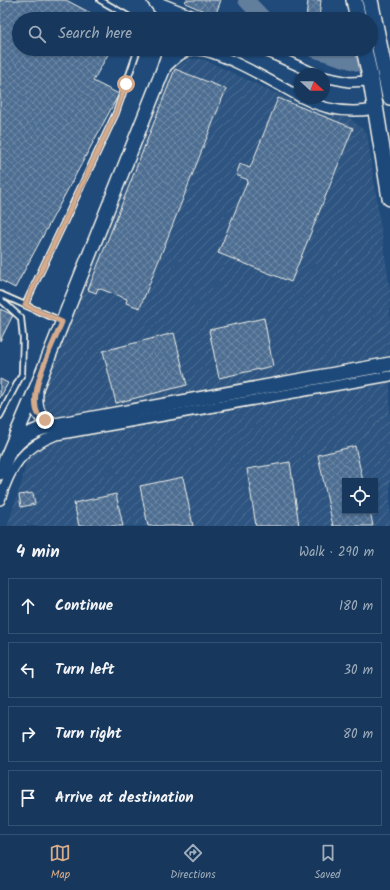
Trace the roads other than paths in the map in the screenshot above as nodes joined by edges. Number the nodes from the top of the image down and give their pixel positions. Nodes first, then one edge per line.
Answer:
1 (100, 0) edge
2 (154, 0) edge
3 (354, 0) edge
4 (370, 0) edge
5 (121, 12) edge
6 (163, 12) edge
7 (169, 12) edge
8 (184, 12) edge
9 (357, 12) edge
10 (372, 12) edge
11 (378, 39) edge
12 (136, 56) edge
13 (168, 56) edge
14 (179, 56) edge
15 (221, 56) edge
16 (276, 56) edge
17 (365, 56) edge
18 (303, 68) edge
19 (163, 70) junction
20 (330, 78) edge
21 (371, 78) junction
22 (294, 93) edge
23 (390, 97) edge
24 (314, 104) edge
25 (374, 109) junction
26 (390, 198) edge
27 (1, 295) edge
28 (25, 305) junction
29 (62, 322) junction
30 (390, 364) edge
31 (390, 376) edge
32 (37, 386) junction
33 (0, 416) edge
34 (55, 425) junction
35 (0, 473) edge
36 (0, 500) edge

1 - 5 lane
2 - 6 street
2 - 7 street
2 - 8 street
3 - 9 main road
4 - 10 main road
11 - 23 main road
12 - 28 lane
13 - 19 street
14 - 19 street
15 - 22 street
16 - 18 street
17 - 21 main road
19 - 29 street
20 - 21 street
21 - 25 main road
24 - 25 street
25 - 26 main road
27 - 28 lane
27 - 33 lane
28 - 29 lane
29 - 32 street
30 - 34 street
31 - 36 street
32 - 34 street
32 - 35 street
34 - 35 street

